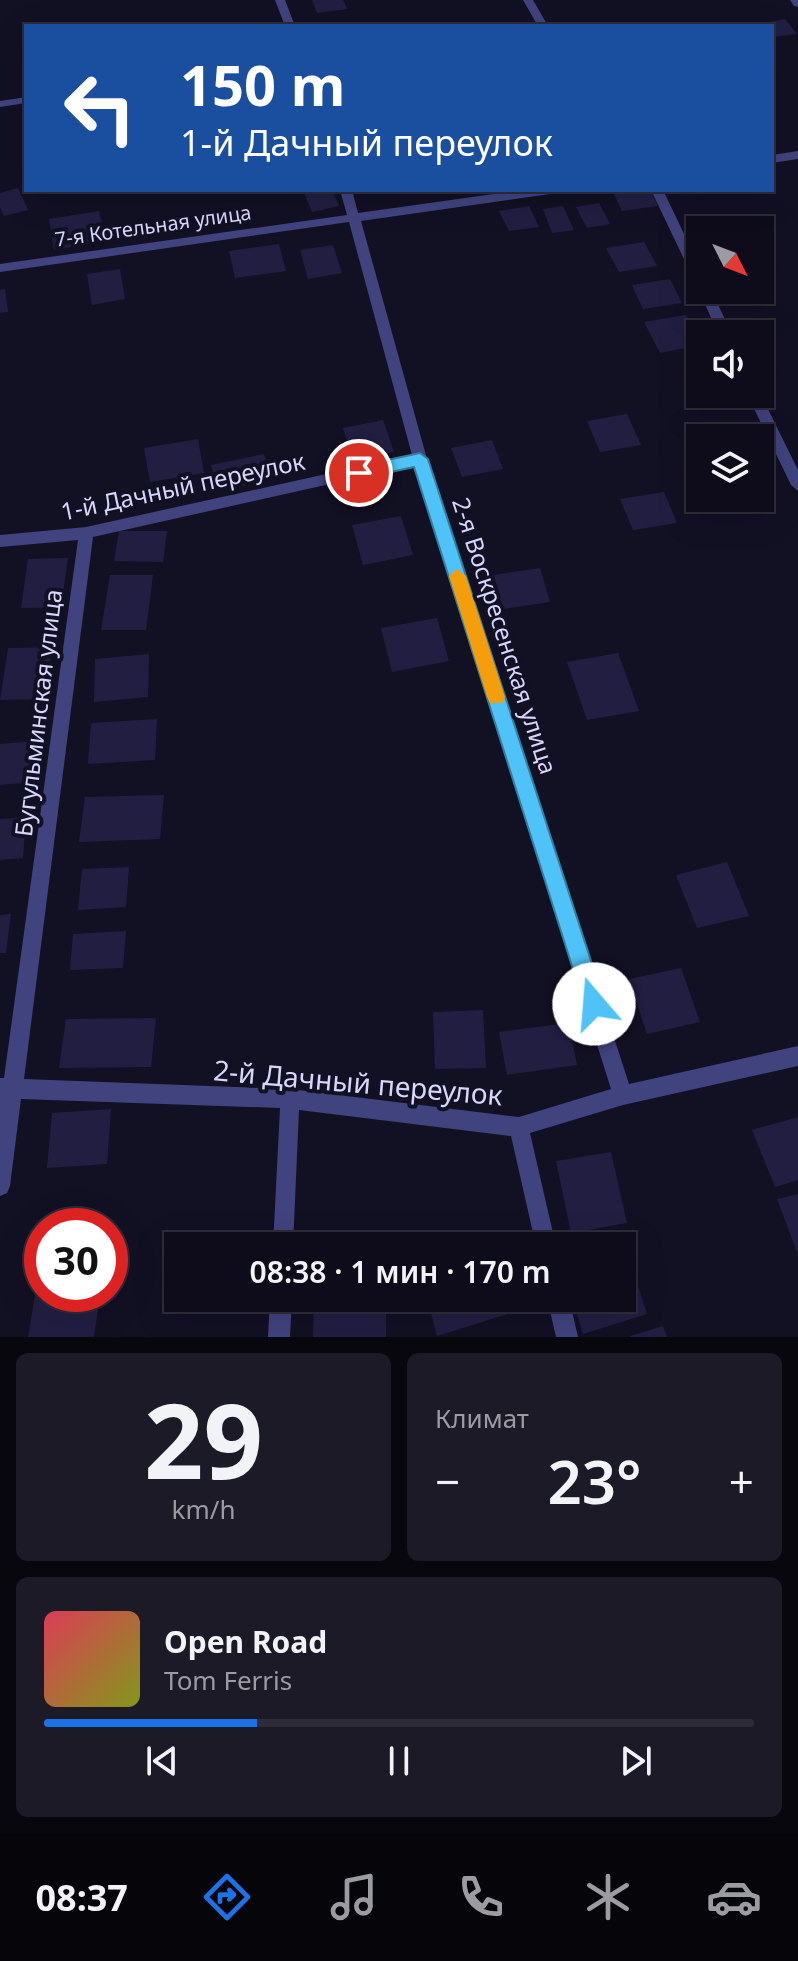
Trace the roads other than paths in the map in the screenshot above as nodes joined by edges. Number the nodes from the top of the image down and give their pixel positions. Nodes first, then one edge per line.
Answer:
1 (280, 0) edge
2 (528, 0) edge
3 (289, 24) edge
4 (542, 24) edge
5 (24, 100) edge
6 (0, 104) edge
7 (798, 155) edge
8 (774, 159) edge
9 (347, 192) edge
10 (536, 192) edge
11 (658, 192) edge
12 (355, 218) junction
13 (686, 251) edge
14 (0, 268) edge
15 (761, 408) edge
16 (420, 459) junction
17 (798, 485) edge
18 (86, 533) junction
19 (0, 541) edge
20 (798, 1056) edge
21 (7, 1089) edge
22 (623, 1095) junction
23 (290, 1099) junction
24 (519, 1127) junction
25 (0, 1186) edge
26 (284, 1232) edge
27 (543, 1232) edge
28 (280, 1312) edge
29 (561, 1312) edge
30 (279, 1337) edge
31 (567, 1337) edge

1 - 3 street
2 - 4 street
5 - 6 street
7 - 8 street
9 - 12 street, 2-я Воскресенская улица
10 - 12 street, 7-я Котельная улица
11 - 13 street
12 - 14 street, 7-я Котельная улица
12 - 16 street, 2-я Воскресенская улица
15 - 17 street
16 - 18 street, 1-й Дачный переулок
16 - 22 street, 2-я Воскресенская улица
18 - 19 street, 1-й Дачный переулок
18 - 21 street, Бугульминская улица
20 - 22 street, 2-й Дачный переулок
21 - 23 street, 2-й Дачный переулок
21 - 25 street, Бугульминская улица
22 - 24 street, 2-й Дачный переулок
23 - 24 street, 2-й Дачный переулок
23 - 26 street
24 - 27 street
28 - 30 street
29 - 31 street

